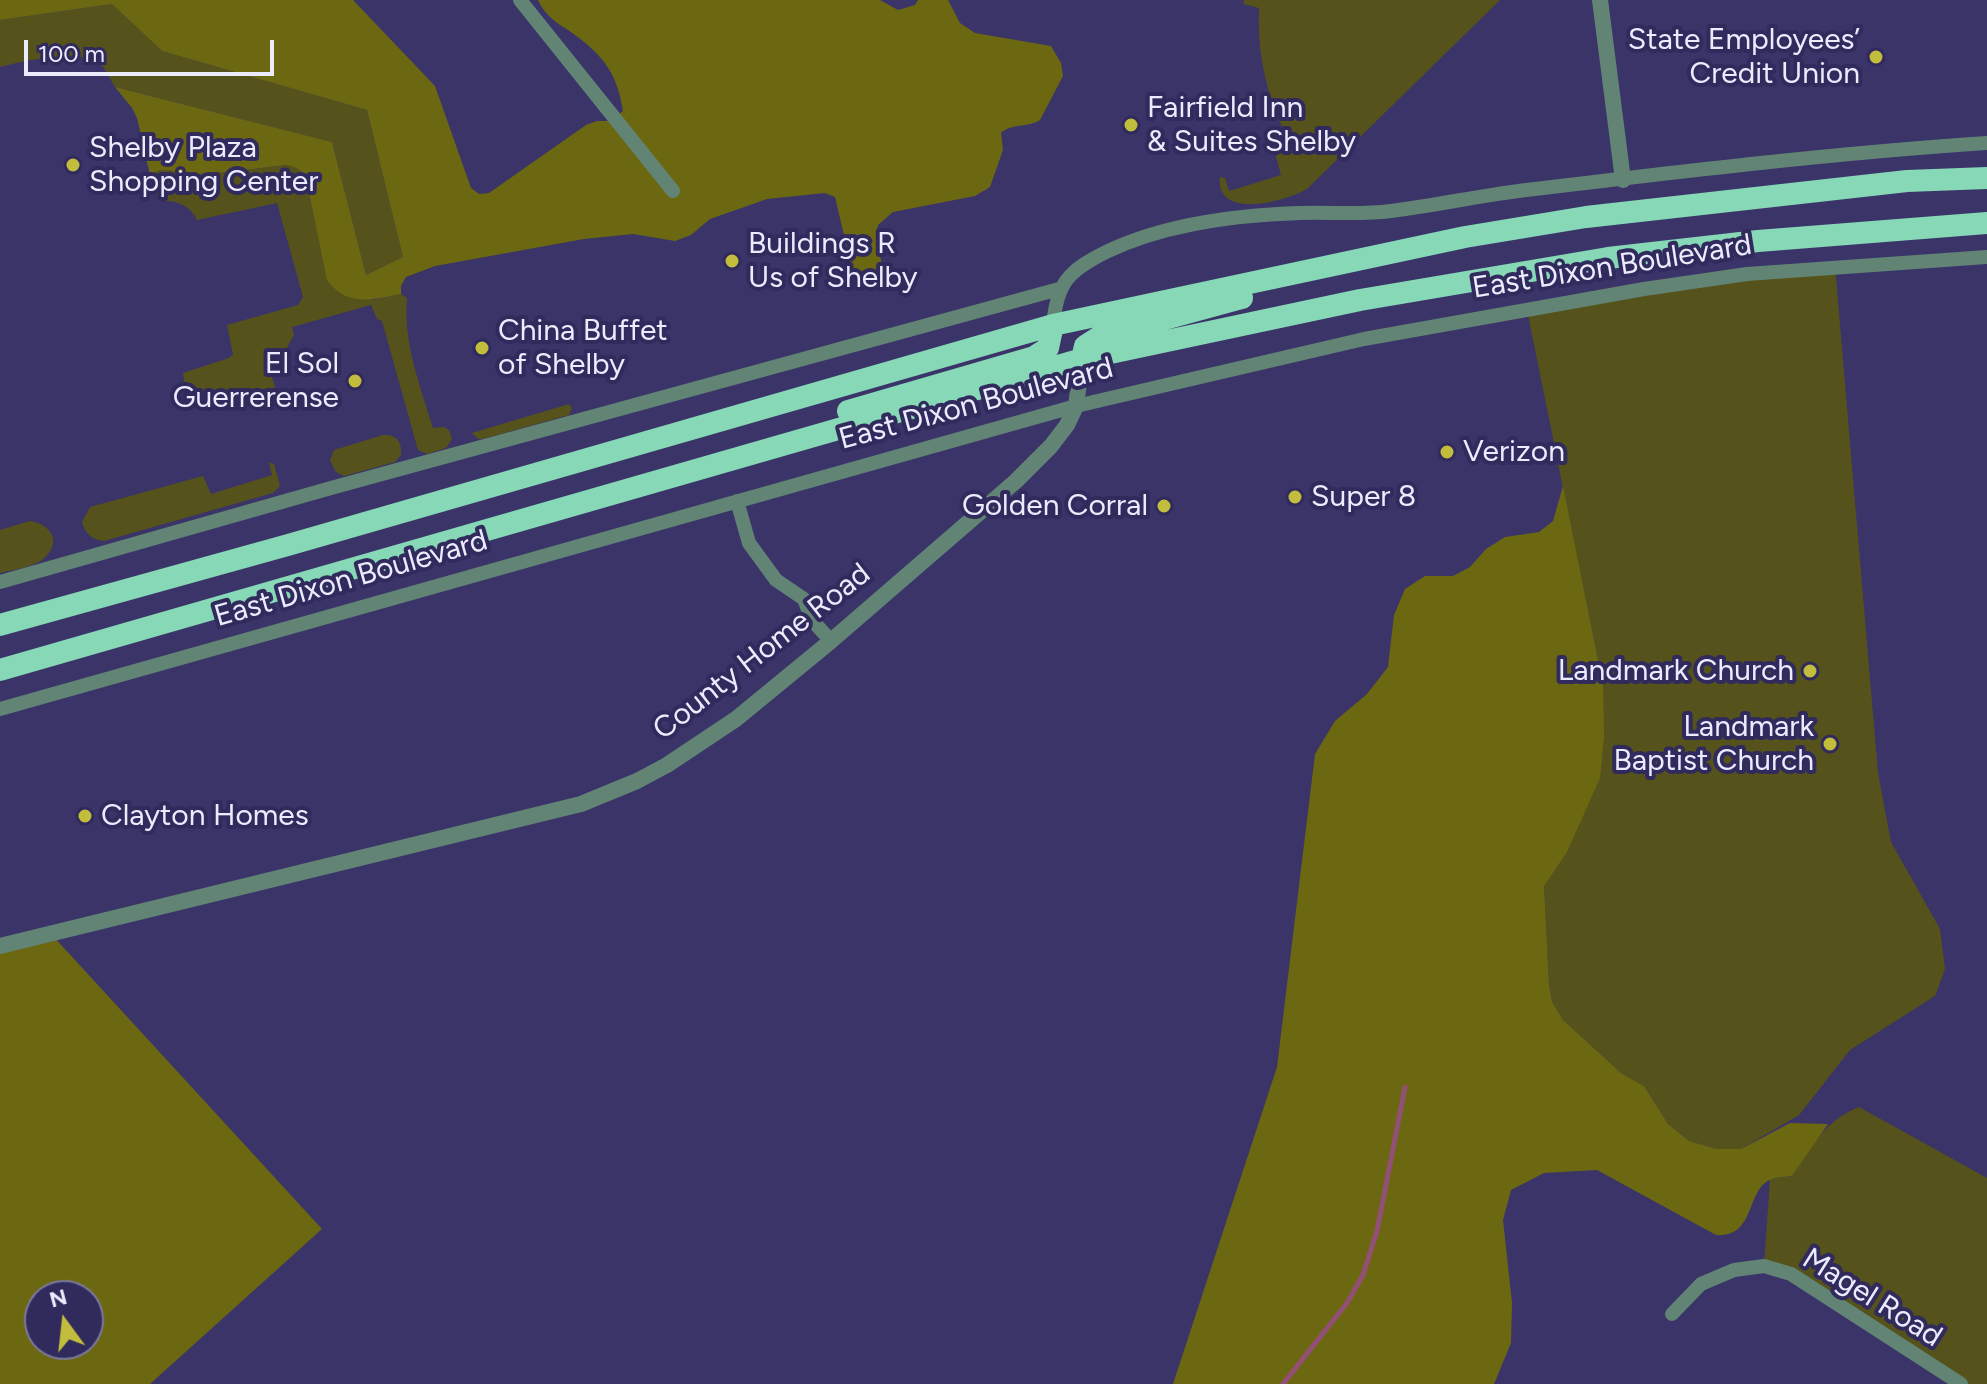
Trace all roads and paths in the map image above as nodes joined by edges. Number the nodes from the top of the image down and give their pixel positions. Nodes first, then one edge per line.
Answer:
1 (520, 0) edge
2 (1600, 0) edge
3 (1987, 143) edge
4 (1987, 178) edge
5 (1623, 180) junction
6 (673, 191) dead end
7 (1987, 223) edge
8 (1987, 257) edge
9 (1300, 271) junction
10 (1059, 289) junction
11 (1053, 325) junction
12 (1082, 359) junction
13 (1076, 406) junction
14 (754, 453) junction
15 (737, 501) junction
16 (0, 582) edge
17 (0, 625) edge
18 (831, 641) junction
19 (0, 670) edge
20 (0, 709) edge
21 (0, 946) edge
22 (1672, 1314) dead end
23 (1961, 1384) edge

1 - 6 street
2 - 5 street
3 - 5 street
4 - 9 highway, East Dixon Boulevard
5 - 10 street
7 - 12 highway, East Dixon Boulevard
8 - 13 street, East Dixon Boulevard
9 - 11 highway, East Dixon Boulevard
9 - 12 highway
10 - 11 street, East Dixon Boulevard
10 - 16 street
11 - 14 highway
11 - 17 highway, East Dixon Boulevard
12 - 13 street, County Home Road
12 - 14 highway, East Dixon Boulevard
13 - 15 street, East Dixon Boulevard
13 - 18 street, County Home Road
14 - 19 highway, East Dixon Boulevard
15 - 18 street
15 - 20 street, East Dixon Boulevard
18 - 21 street, County Home Road
22 - 23 street, Magel Road

